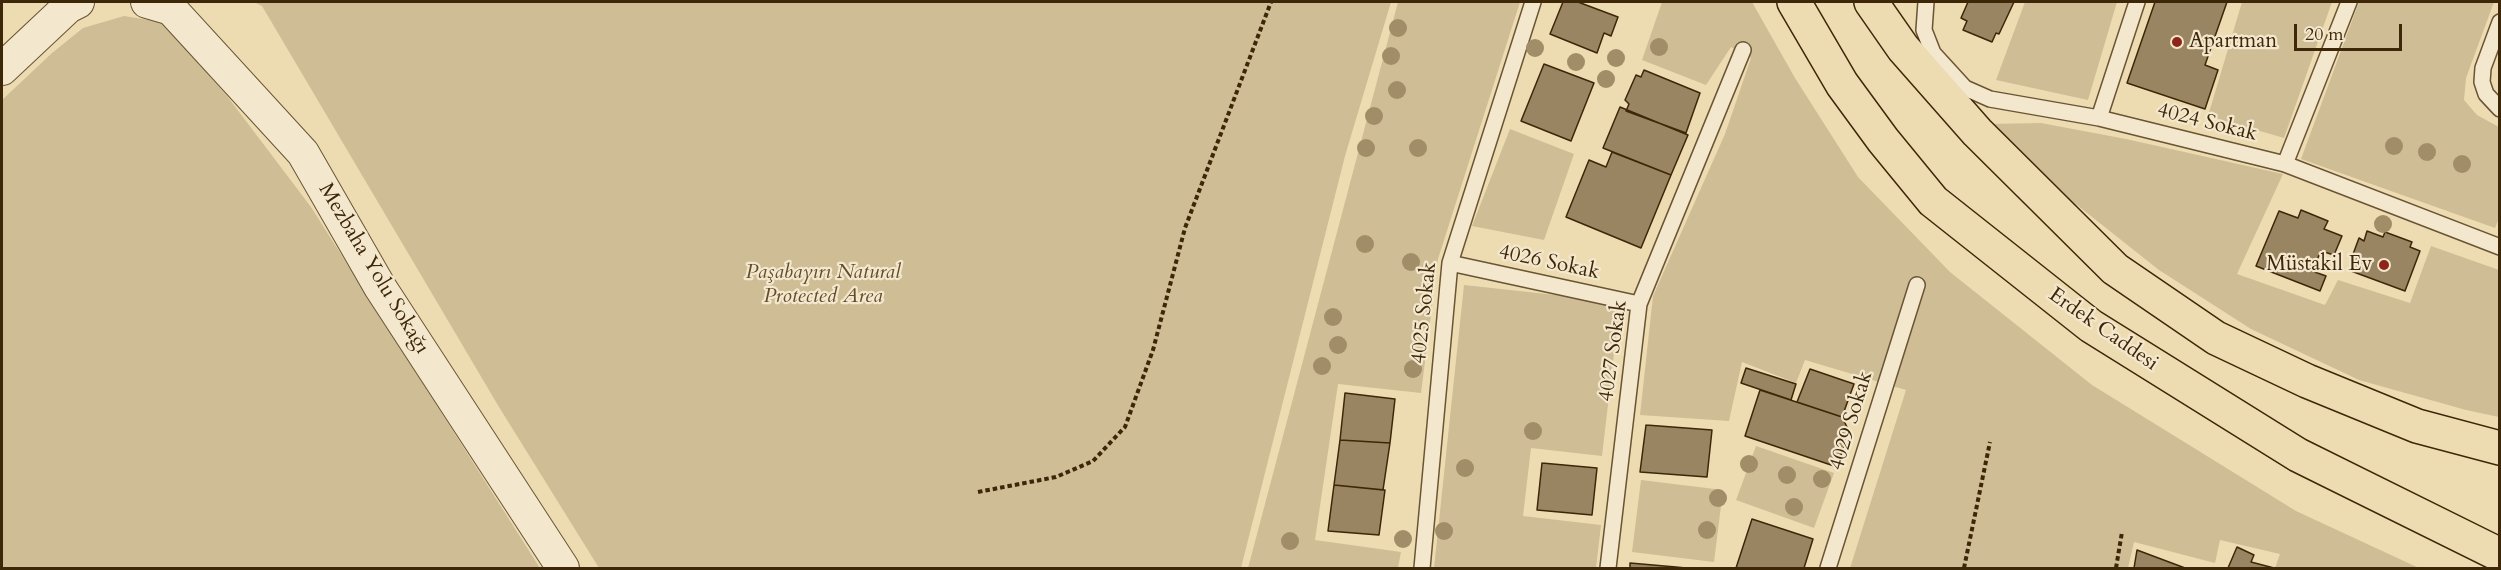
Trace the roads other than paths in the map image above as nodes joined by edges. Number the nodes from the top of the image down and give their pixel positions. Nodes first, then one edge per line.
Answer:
1 (78, 2) edge
2 (147, 2) edge
3 (1533, 2) edge
4 (1794, 2) edge
5 (1871, 2) edge
6 (1926, 2) edge
7 (2137, 2) edge
8 (2349, 2) edge
9 (2499, 22) edge
10 (1743, 50) dead end
11 (2, 69) edge
12 (2499, 109) edge
13 (2099, 118) junction
14 (2285, 164) junction
15 (2499, 247) edge
16 (1450, 264) junction
17 (1917, 285) dead end
18 (1639, 304) junction
19 (2499, 448) edge
20 (2499, 555) edge
21 (563, 568) edge
22 (1422, 568) edge
23 (1608, 568) edge
24 (1828, 568) edge

1 - 11 street
2 - 21 street, Mezbaha Yolu Sokağı
3 - 16 lane, 4025 Sokak
4 - 20 highway, Erdek Caddesi
5 - 19 highway
6 - 13 lane, 4024 Sokak
7 - 13 lane
8 - 14 lane
9 - 12 lane
10 - 18 lane, 4027 Sokak
13 - 14 lane, 4024 Sokak
14 - 15 lane, 4024 Sokak
16 - 18 lane, 4026 Sokak
16 - 22 lane, 4025 Sokak
17 - 24 lane, 4029 Sokak
18 - 23 lane, 4027 Sokak

